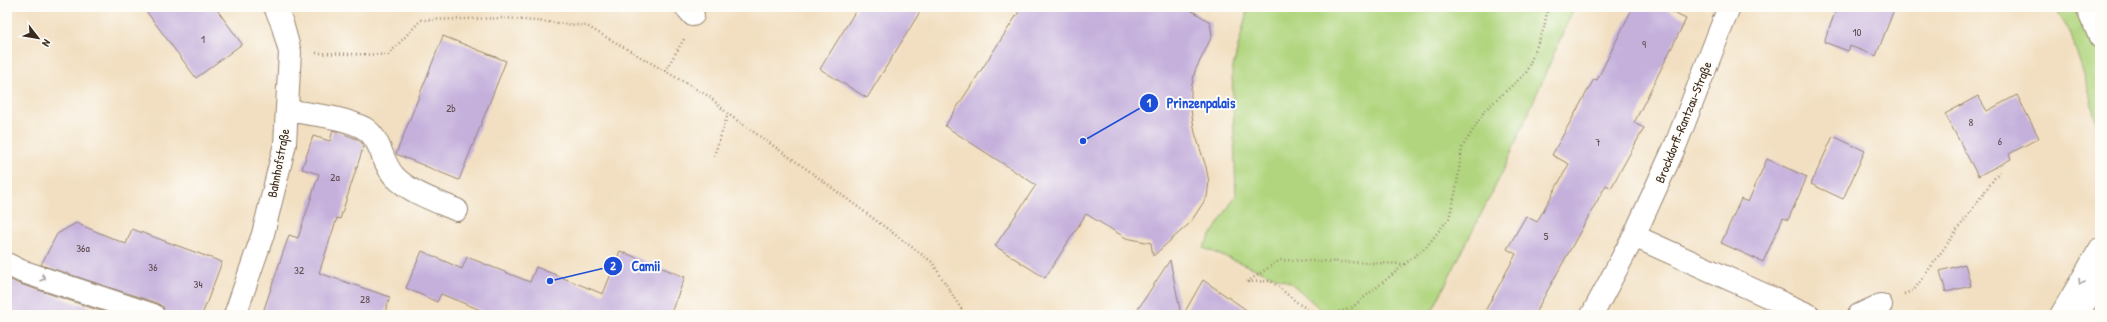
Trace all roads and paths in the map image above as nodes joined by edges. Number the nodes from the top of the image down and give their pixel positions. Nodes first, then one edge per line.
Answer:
1 (275, 7) edge
2 (1548, 7) edge
3 (1729, 7) edge
4 (2087, 7) edge
5 (2100, 37) edge
6 (684, 41) dead end
7 (290, 52) junction
8 (665, 71) junction
9 (287, 110) junction
10 (728, 114) junction
11 (714, 156) dead end
12 (1999, 172) dead end
13 (457, 210) dead end
14 (1634, 236) junction
15 (2100, 249) edge
16 (7, 264) edge
17 (1405, 264) junction
18 (2100, 281) edge
19 (1881, 305) joint
20 (1350, 309) junction
21 (153, 315) edge
22 (234, 315) edge
23 (965, 315) edge
24 (1318, 315) edge
25 (1323, 315) edge
26 (1351, 315) edge
27 (1592, 315) edge
28 (1809, 315) edge
29 (1859, 315) edge
30 (2061, 315) edge
31 (2075, 315) edge

1 - 7 main road, Bahnhofstraße
2 - 17 path
3 - 14 main road, Brockdorff-Rantzau-Straße
4 - 5 main road
6 - 8 path
7 - 8 path
7 - 9 main road, Bahnhofstraße
8 - 10 path
9 - 13 main road
9 - 22 main road, Bahnhofstraße
10 - 11 path
10 - 23 path
12 - 19 path
14 - 27 main road, Brockdorff-Rantzau-Straße
14 - 28 main road
15 -> 30 main road
16 -> 21 main road
17 - 20 path
17 - 24 path
18 - 31 main road
19 - 29 main road
20 - 25 path
20 - 26 path

